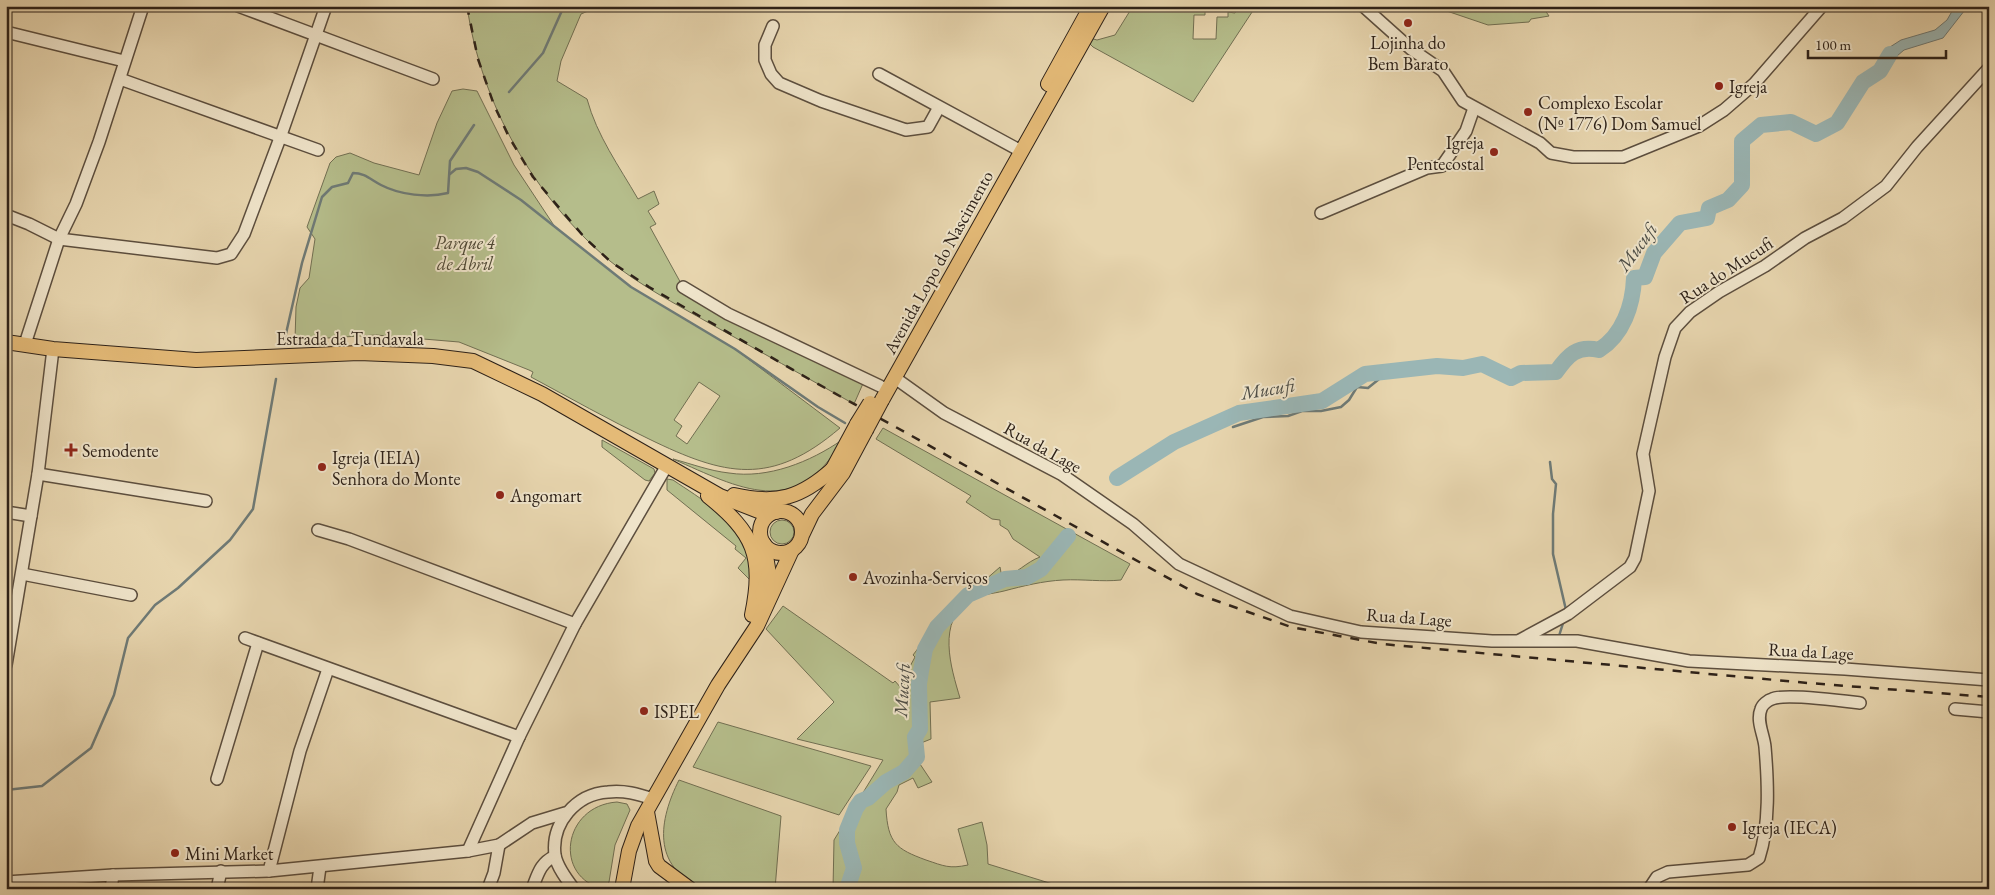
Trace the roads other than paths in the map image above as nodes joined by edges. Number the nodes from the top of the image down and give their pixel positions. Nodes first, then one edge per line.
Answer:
1 (143, 6) edge
2 (238, 6) edge
3 (326, 6) edge
4 (1091, 6) edge
5 (1103, 6) edge
6 (1363, 6) edge
7 (1822, 6) edge
8 (773, 26) dead end
9 (6, 32) edge
10 (315, 34) junction
11 (124, 62) junction
12 (1989, 68) edge
13 (879, 74) dead end
14 (120, 79) junction
15 (433, 79) dead end
16 (938, 108) junction
17 (1474, 108) junction
18 (280, 138) junction
19 (1016, 149) junction
20 (318, 150) dead end
21 (1321, 213) dead end
22 (6, 215) edge
23 (59, 239) junction
24 (683, 287) dead end
25 (6, 342) edge
26 (24, 344) junction
27 (53, 349) junction
28 (895, 378) junction
29 (879, 394) junction
30 (861, 427) junction
31 (666, 467) junction
32 (834, 468) junction
33 (38, 474) junction
34 (686, 478) junction
35 (720, 496) junction
36 (206, 501) dead end
37 (6, 512) edge
38 (779, 512) junction
39 (31, 516) junction
40 (318, 530) dead end
41 (803, 533) junction
42 (763, 541) junction
43 (792, 550) junction
44 (22, 574) junction
45 (131, 595) dead end
46 (752, 615) junction
47 (575, 624) junction
48 (245, 638) dead end
49 (1518, 641) junction
50 (258, 643) junction
51 (6, 665) edge
52 (328, 669) junction
53 (1989, 680) edge
54 (718, 685) junction
55 (1860, 704) dead end
56 (1955, 709) dead end
57 (1989, 712) edge
58 (519, 738) junction
59 (217, 779) dead end
60 (653, 799) junction
61 (646, 812) junction
62 (565, 813) junction
63 (499, 845) junction
64 (468, 851) junction
65 (556, 856) junction
66 (320, 867) junction
67 (269, 870) junction
68 (221, 871) junction
69 (113, 875) junction
70 (6, 882) edge
71 (111, 889) edge
72 (217, 889) edge
73 (317, 889) edge
74 (488, 889) edge
75 (532, 889) edge
76 (574, 889) edge
77 (622, 889) edge
78 (690, 889) edge
79 (1649, 889) edge

1 - 11 street
2 - 10 street
3 - 10 street
4 - 19 main road, Avenida Lopo do Nascimento
5 - 19 main road, Avenida Lopo do Nascimento
6 - 17 street
7 - 17 street
8 - 16 street
9 - 11 street
10 - 15 street
10 - 18 street
11 - 14 street
12 - 49 street, Rua do Mucufi
13 - 16 street
14 - 18 street
14 - 23 street
16 - 19 street
17 - 21 street
18 - 20 street
18 - 23 street
19 - 28 main road, Avenida Lopo do Nascimento
19 - 29 main road, Avenida Lopo do Nascimento
22 - 23 street
23 - 26 street
24 - 29 street
25 - 26 main road, Estrada da Tundavala
26 - 27 main road, Estrada da Tundavala
27 - 31 main road, Estrada da Tundavala
27 - 33 street
28 - 29 main road, Avenida Lopo do Nascimento
28 - 49 street, Rua da Lage
29 - 30 main road, Avenida Lopo do Nascimento, bridge
30 - 32 main road, Avenida Lopo do Nascimento
30 - 41 main road, Avenida Lopo do Nascimento
31 - 34 main road, Estrada da Tundavala
31 - 47 street
32 - 34 main road
32 - 38 main road, Avenida Lopo do Nascimento
33 - 36 street
33 - 39 street
34 - 35 main road, Estrada da Tundavala
34 - 46 main road
35 - 38 main road, Estrada da Tundavala
35 - 42 main road, Estrada da Tundavala
37 - 39 street
38 - 41 main road
38 - 42 main road
39 - 44 street
40 - 47 street
41 - 43 main road
42 - 43 main road
42 - 46 main road
43 - 54 main road
44 - 45 street
44 - 51 street
46 - 54 main road
47 - 58 street
48 - 50 street
49 - 53 street, Rua da Lage
50 - 52 street
50 - 59 street
52 - 58 street
52 - 67 street
54 - 60 main road
55 - 79 street
56 - 57 street
58 - 64 street
60 - 61 main road
60 - 62 street
61 - 77 main road
61 - 78 main road
62 - 63 street
62 - 65 street
63 - 64 street
63 - 74 street
64 - 66 street
65 - 75 street
65 - 76 street
66 - 67 street
66 - 73 street
67 - 68 street
68 - 69 street
68 - 72 street
69 - 70 street
69 - 71 street

